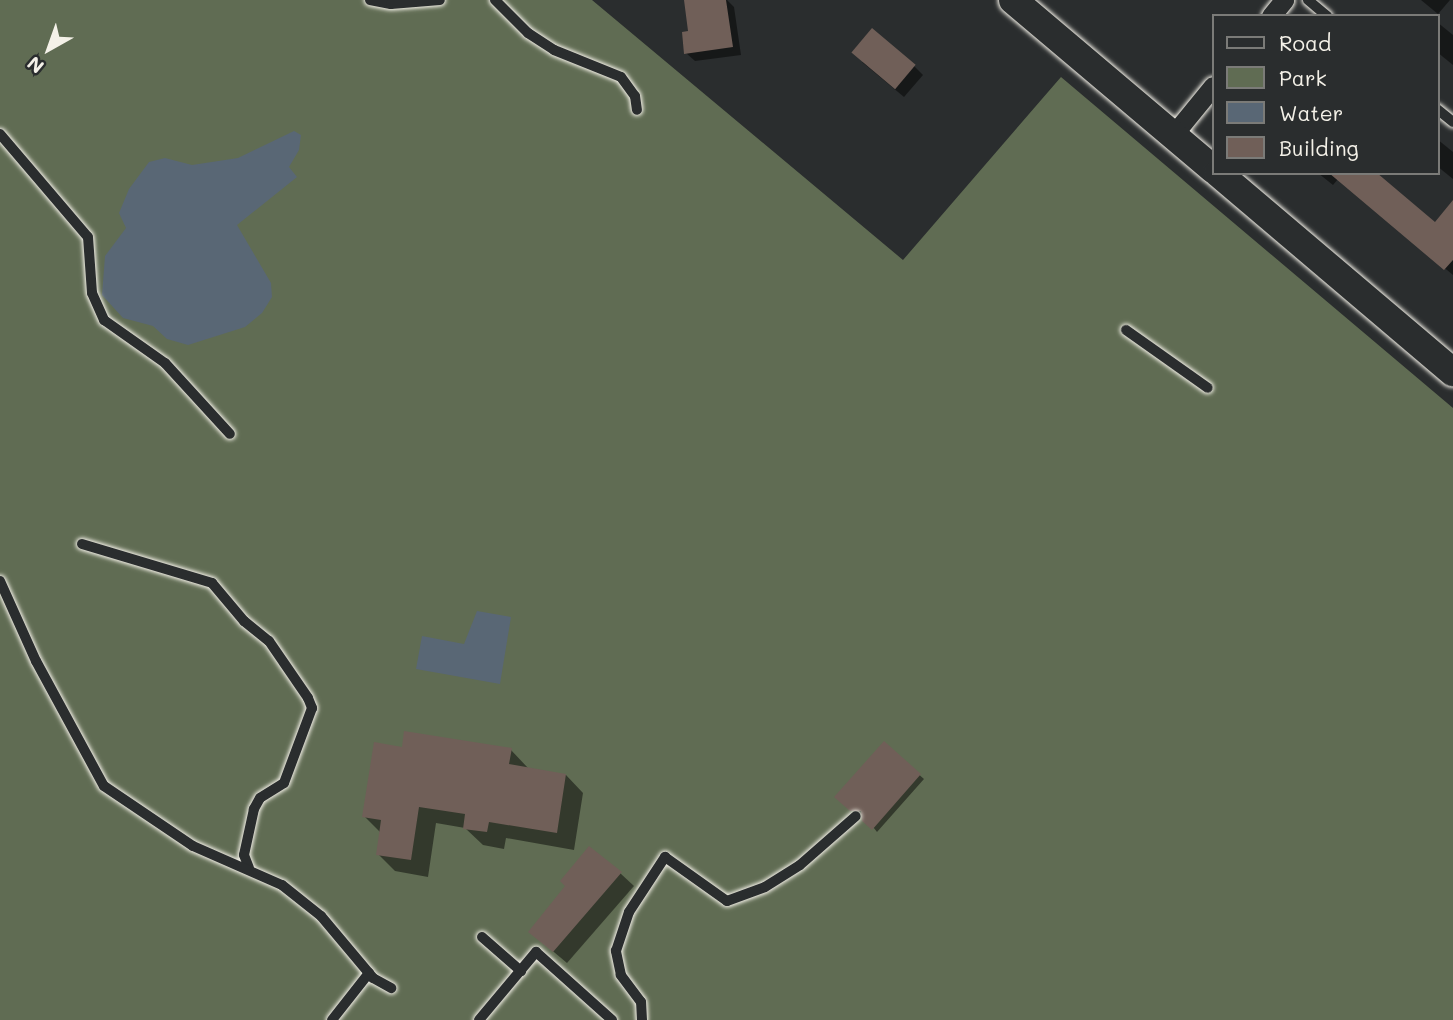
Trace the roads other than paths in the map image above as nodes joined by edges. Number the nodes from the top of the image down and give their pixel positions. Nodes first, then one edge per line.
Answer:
1 (370, 0) edge
2 (440, 0) edge
3 (495, 0) edge
4 (1013, 0) edge
5 (1284, 0) edge
6 (1308, 0) edge
7 (1273, 14) edge
8 (1325, 14) edge
9 (1212, 87) edge
10 (637, 110) dead end
11 (1439, 111) edge
12 (1453, 122) edge
13 (0, 134) edge
14 (1173, 135) junction
15 (1212, 168) edge
16 (1220, 175) edge
17 (1126, 330) dead end
18 (1453, 372) edge
19 (1208, 388) dead end
20 (230, 435) dead end
21 (82, 544) dead end
22 (0, 581) edge
23 (856, 816) dead end
24 (249, 868) junction
25 (482, 937) dead end
26 (521, 971) junction
27 (369, 973) junction
28 (391, 988) dead end
29 (332, 1020) edge
30 (479, 1020) edge
31 (612, 1020) edge
32 (642, 1020) edge

1 - 2 lane
3 - 10 lane
4 - 14 main road
5 - 7 street
6 - 8 lane
9 - 14 street
11 - 12 lane
13 - 20 lane
14 - 15 main road
16 - 18 main road
17 - 19 lane
21 - 24 lane
22 - 24 lane
23 - 32 lane
24 - 27 lane
25 - 26 lane
26 - 30 lane
26 - 31 lane
27 - 28 lane
27 - 29 lane

